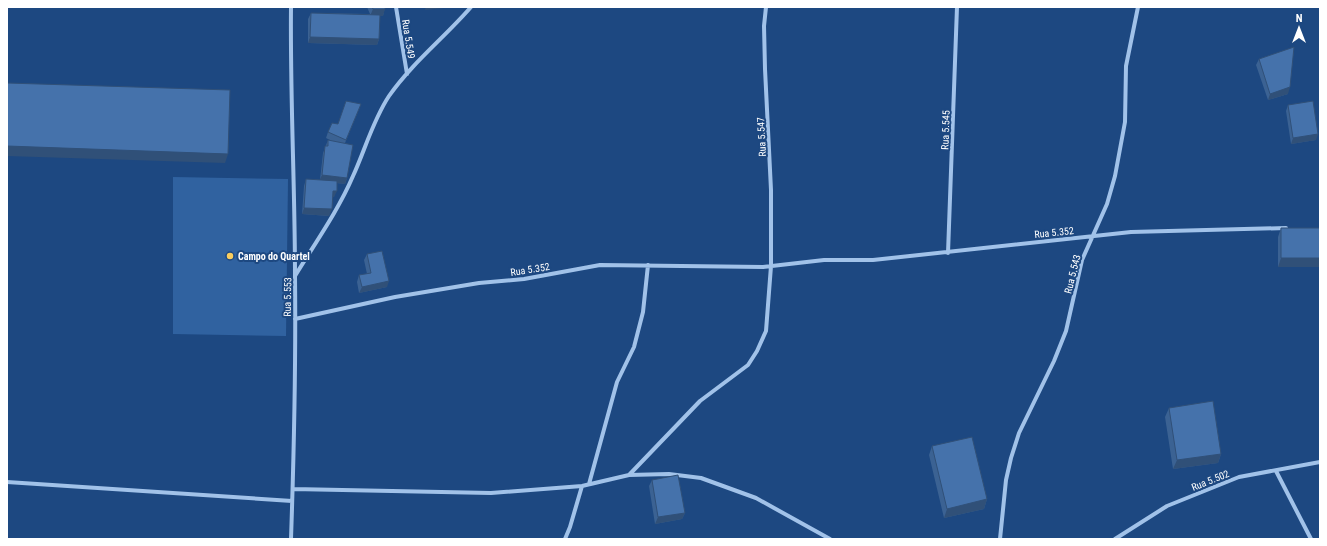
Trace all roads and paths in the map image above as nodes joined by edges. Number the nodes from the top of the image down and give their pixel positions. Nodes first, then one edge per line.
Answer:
1 (291, 7) edge
2 (396, 7) edge
3 (471, 7) edge
4 (766, 7) edge
5 (957, 7) edge
6 (1138, 7) edge
7 (407, 74) junction
8 (1292, 228) edge
9 (1092, 236) junction
10 (948, 253) junction
11 (648, 265) junction
12 (770, 266) junction
13 (295, 276) junction
14 (294, 319) junction
15 (1320, 462) edge
16 (1276, 471) junction
17 (629, 475) junction
18 (7, 482) edge
19 (589, 484) junction
20 (582, 486) junction
21 (293, 489) junction
22 (292, 501) junction
23 (292, 539) edge
24 (565, 539) edge
25 (830, 539) edge
26 (1000, 539) edge
27 (1115, 539) edge
28 (1311, 539) edge

1 - 13 street, Rua 5.553
2 - 7 street, Rua 5.549
3 - 7 street
4 - 12 street, Rua 5.547
5 - 10 street, Rua 5.545
6 - 9 street, Rua 5.543
7 - 13 street
8 - 9 street, Rua 5.352
9 - 10 street, Rua 5.352
9 - 26 street, Rua 5.543
10 - 12 street, Rua 5.352
11 - 12 street, Rua 5.352
11 - 14 street, Rua 5.352
11 - 19 street
12 - 17 street, Rua 5.547
13 - 14 street, Rua 5.553
14 - 21 street, Rua 5.553
15 - 16 street, Rua 5.502
16 - 27 street, Rua 5.502
16 - 28 street
17 - 19 street
17 - 25 street
18 - 22 street
19 - 20 street
20 - 21 street
20 - 24 street
21 - 22 street, Rua 5.553
22 - 23 street, Rua 5.553

